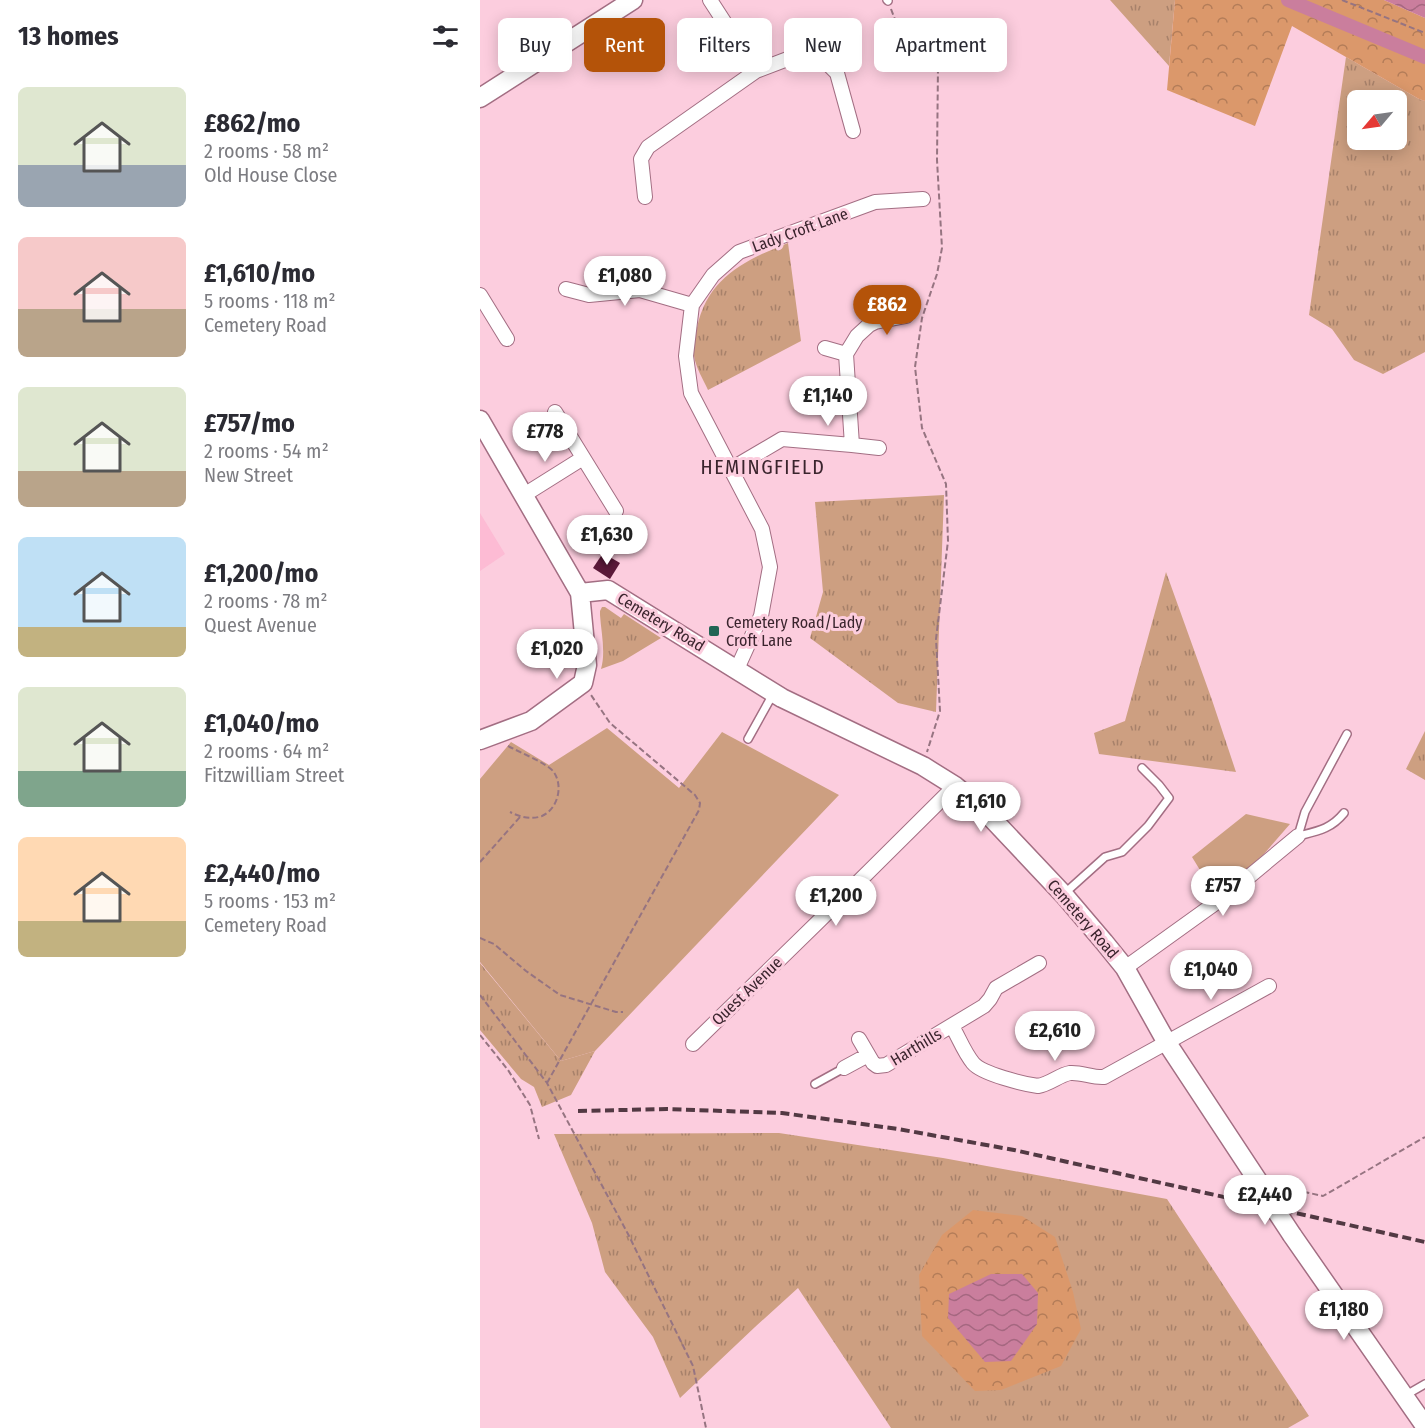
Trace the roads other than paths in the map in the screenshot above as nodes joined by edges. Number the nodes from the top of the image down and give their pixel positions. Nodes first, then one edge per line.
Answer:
1 (633, 0) edge
2 (710, 0) edge
3 (722, 18) edge
4 (772, 65) edge
5 (755, 72) edge
6 (480, 98) edge
7 (853, 131) dead end
8 (645, 197) dead end
9 (923, 199) dead end
10 (566, 289) dead end
11 (480, 295) edge
12 (692, 305) junction
13 (906, 316) dead end
14 (507, 339) dead end
15 (825, 348) dead end
16 (846, 354) junction
17 (555, 412) dead end
18 (480, 420) edge
19 (852, 445) junction
20 (879, 448) dead end
21 (583, 458) junction
22 (731, 469) junction
23 (524, 495) junction
24 (616, 511) dead end
25 (580, 593) junction
26 (737, 669) junction
27 (774, 692) junction
28 (1347, 734) dead end
29 (485, 738) edge
30 (748, 739) dead end
31 (1142, 768) dead end
32 (955, 786) junction
33 (1344, 813) dead end
34 (1298, 836) junction
35 (1064, 895) junction
36 (1039, 963) dead end
37 (1125, 968) junction
38 (1269, 986) dead end
39 (952, 1026) junction
40 (859, 1039) dead end
41 (1167, 1043) junction
42 (693, 1044) dead end
43 (868, 1055) junction
44 (844, 1068) joint
45 (815, 1084) dead end
46 (1425, 1384) edge
47 (1404, 1396) junction
48 (1425, 1426) edge

1 - 6 street
2 - 3 street
4 - 7 street
5 - 8 street
9 - 12 street, Lady Croft Lane
10 - 12 street
11 - 14 street
12 - 22 street, Lady Croft Lane
13 - 16 street
15 - 16 street
16 - 19 street
17 - 21 street
18 - 23 street
19 - 20 street
19 - 22 street
21 - 23 street
21 - 24 street
22 - 26 street, Lady Croft Lane
23 - 25 street
25 - 26 street, Cemetery Road
25 - 29 street
26 - 27 street, Cemetery Road
27 - 30 lane
27 - 32 street, Cemetery Road
28 - 34 lane
31 - 35 lane
32 - 35 street, Cemetery Road
32 - 42 street, Quest Avenue
33 - 34 lane
34 - 37 street
35 - 37 street, Cemetery Road
36 - 39 street, Harthills
37 - 41 street, Cemetery Road
38 - 41 street, Harthills
39 - 41 street, Harthills
39 - 43 street, Harthills
40 - 43 street, Harthills
41 - 47 street, Cemetery Road, bridge
43 - 44 street
44 - 45 lane
46 - 47 lane
47 - 48 street, Cemetery Road

